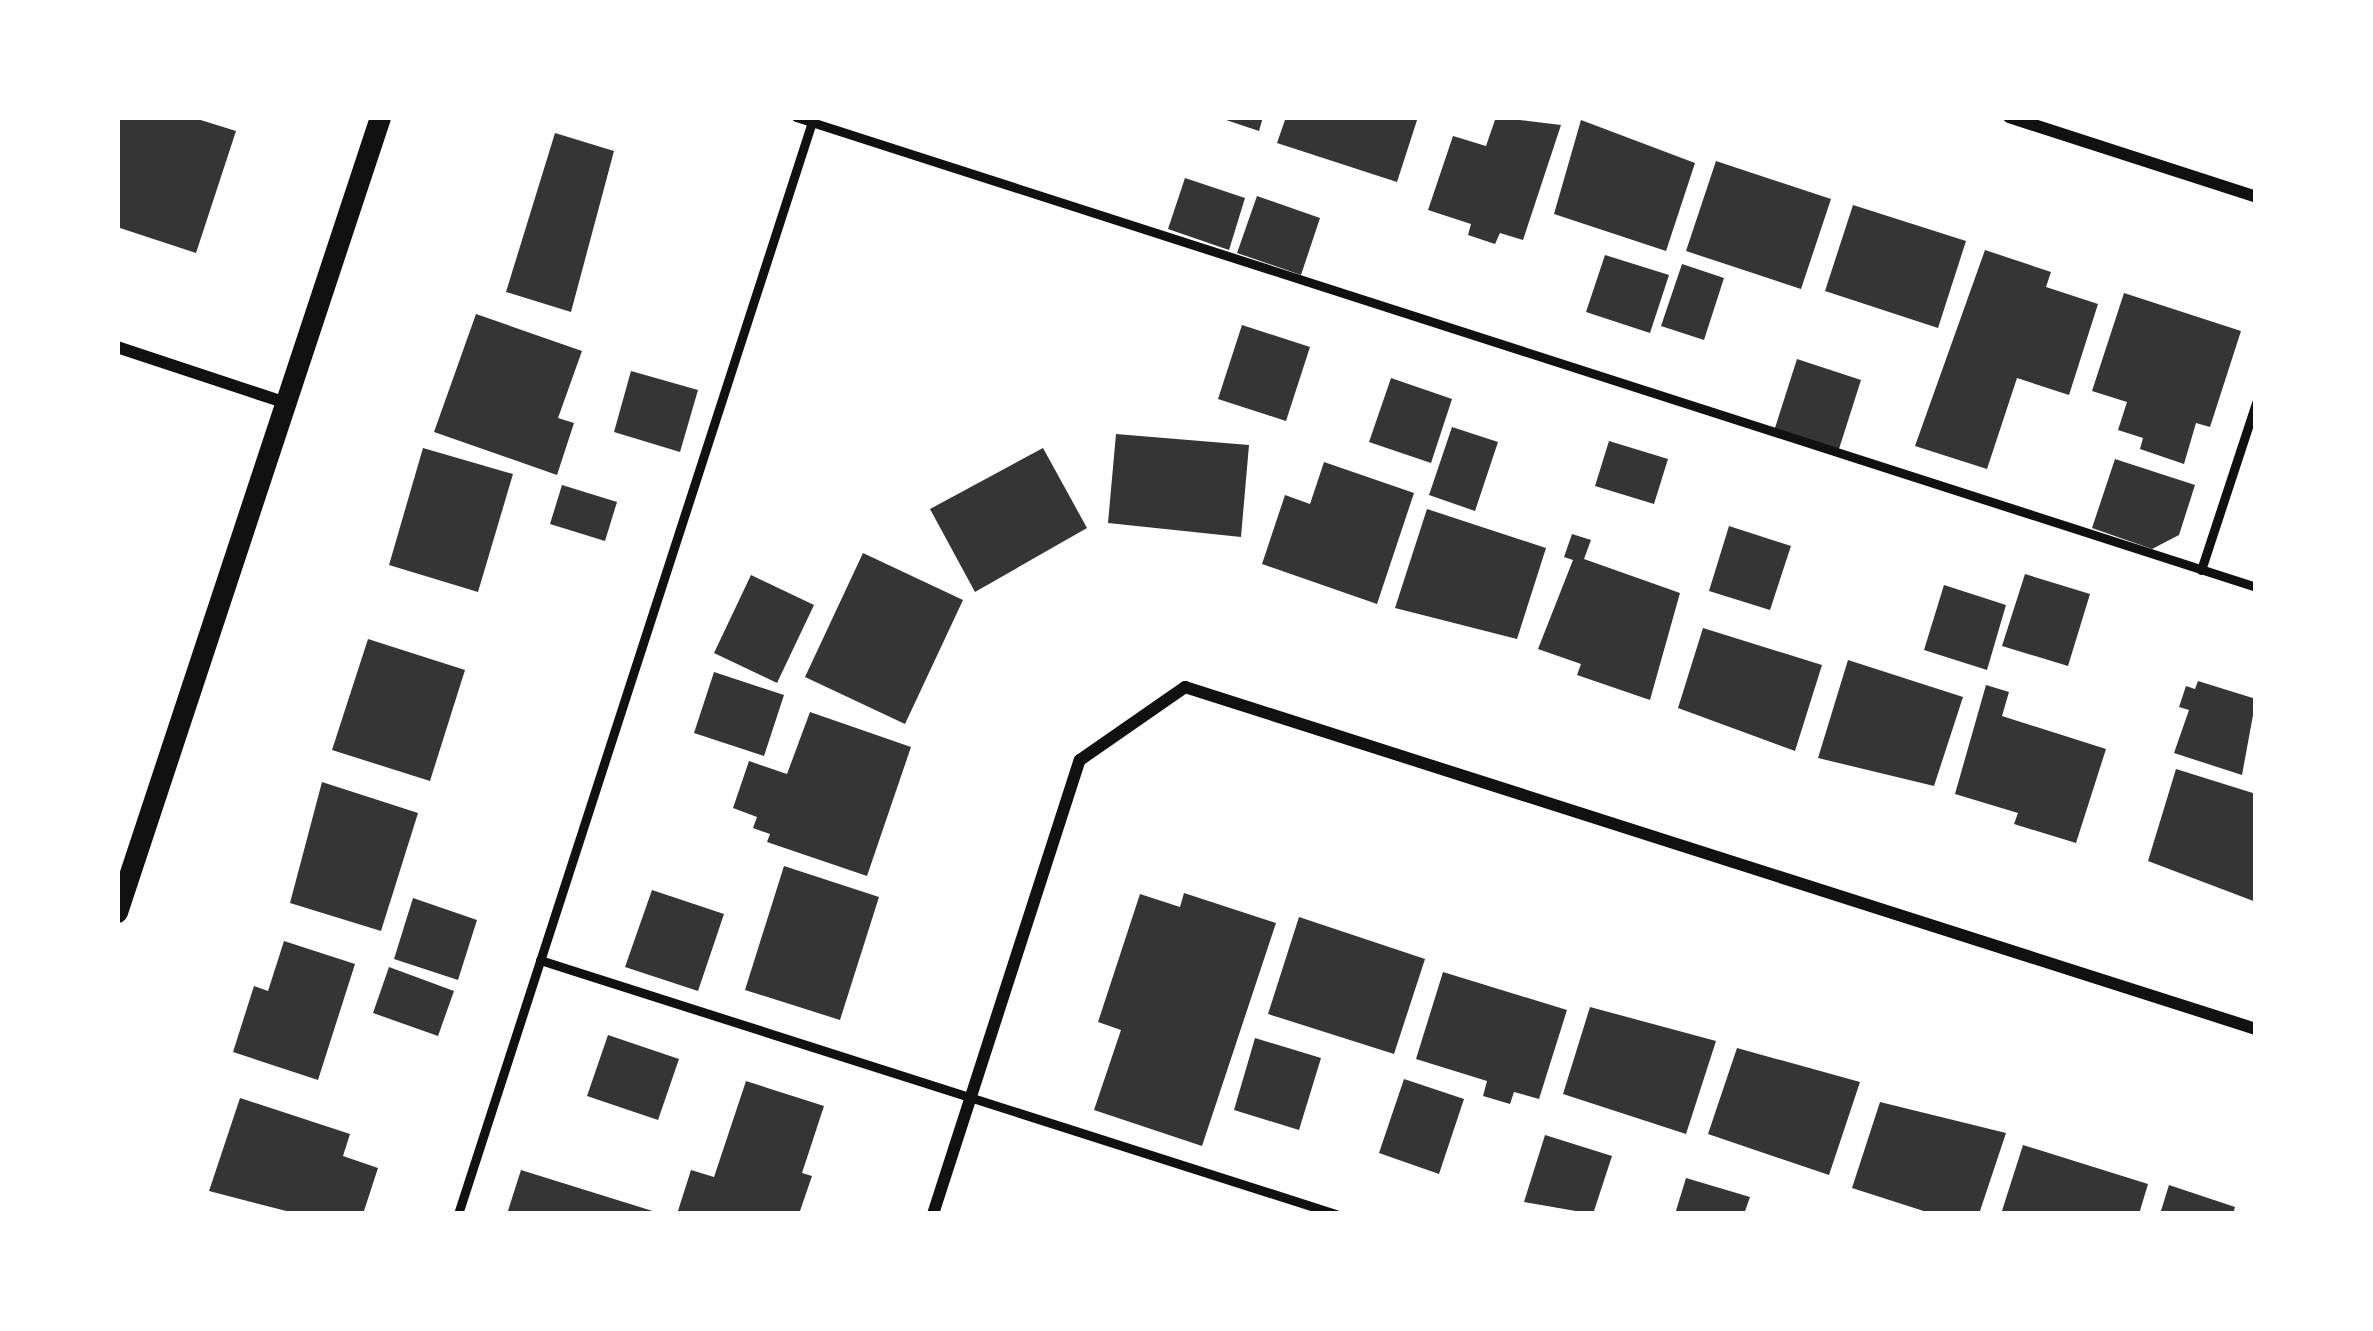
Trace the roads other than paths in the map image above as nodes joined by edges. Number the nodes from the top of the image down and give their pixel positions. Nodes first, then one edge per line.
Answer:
1 (380, 117) edge
2 (796, 117) edge
3 (2009, 117) edge
4 (812, 122) junction
5 (2256, 197) edge
6 (117, 347) edge
7 (286, 403) junction
8 (2256, 404) edge
9 (2201, 570) junction
10 (2256, 587) edge
11 (117, 912) edge
12 (540, 960) junction
13 (2256, 1029) edge
14 (971, 1094) junction
15 (458, 1214) edge
16 (933, 1214) edge
17 (1336, 1214) edge

1 - 7 street
2 - 4 lane
3 - 5 street
4 - 9 lane
4 - 12 lane
6 - 7 street
7 - 11 street
8 - 9 lane
9 - 10 lane
12 - 14 lane
12 - 15 lane
13 - 14 street
14 - 16 street
14 - 17 lane

